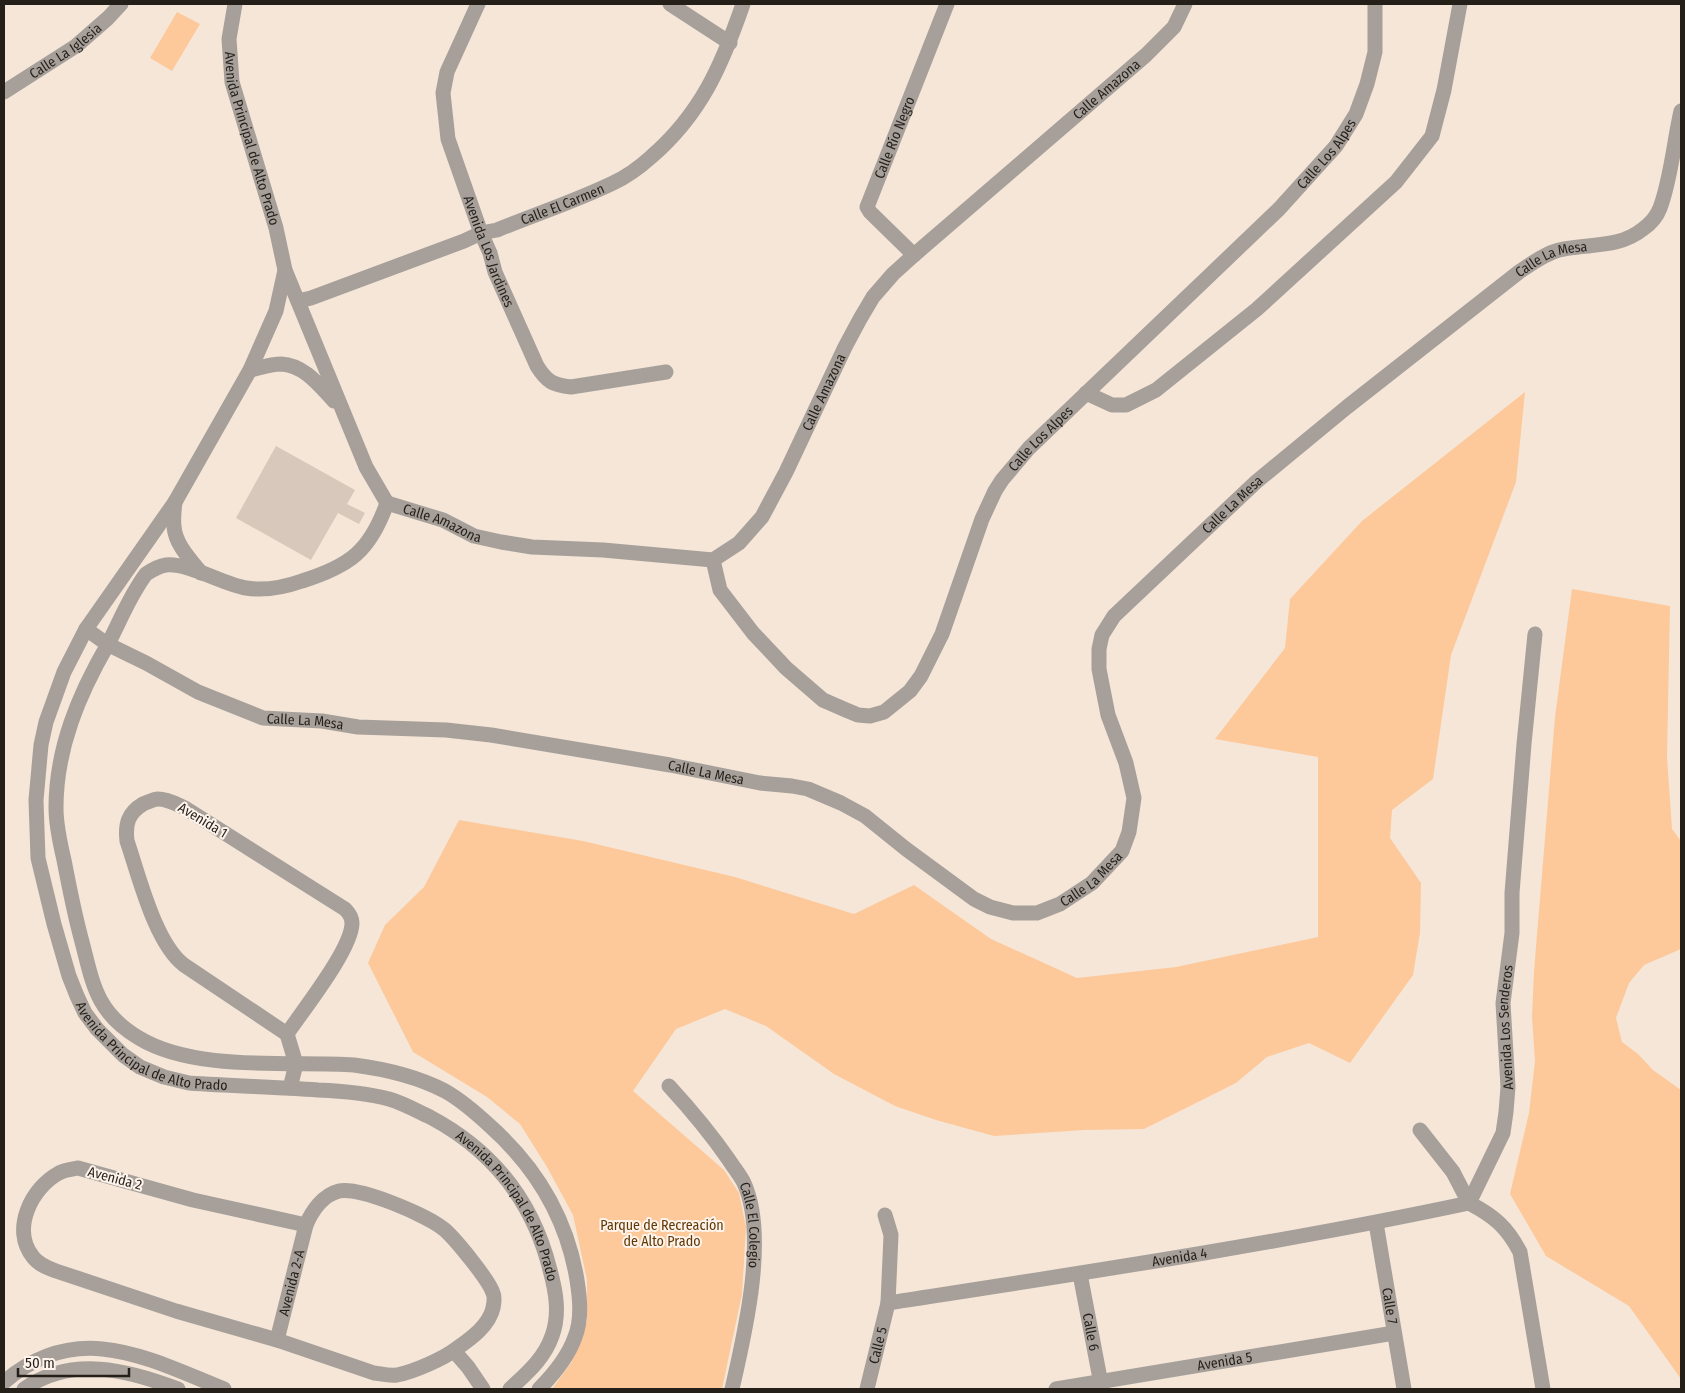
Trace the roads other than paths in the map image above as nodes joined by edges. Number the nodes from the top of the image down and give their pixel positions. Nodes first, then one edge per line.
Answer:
1 (121, 4) edge
2 (235, 4) edge
3 (478, 4) edge
4 (670, 4) edge
5 (744, 4) edge
6 (947, 4) edge
7 (1185, 4) edge
8 (1375, 4) edge
9 (1460, 4) edge
10 (730, 43) junction
11 (4, 92) edge
12 (1681, 111) edge
13 (481, 233) junction
14 (914, 255) junction
15 (285, 270) junction
16 (298, 301) junction
17 (250, 370) junction
18 (666, 372) dead end
19 (1086, 393) junction
20 (340, 407) junction
21 (174, 502) junction
22 (387, 503) junction
23 (713, 560) junction
24 (201, 573) junction
25 (86, 629) junction
26 (1535, 634) dead end
27 (107, 644) junction
28 (287, 1034) junction
29 (296, 1064) junction
30 (670, 1086) dead end
31 (290, 1088) junction
32 (1420, 1130) dead end
33 (1469, 1203) junction
34 (886, 1215) dead end
35 (1376, 1223) junction
36 (306, 1225) junction
37 (1080, 1274) junction
38 (888, 1303) junction
39 (1394, 1333) junction
40 (277, 1340) junction
41 (454, 1351) junction
42 (4, 1382) edge
43 (1102, 1386) edge
44 (24, 1389) edge
45 (178, 1389) edge
46 (224, 1389) edge
47 (483, 1389) edge
48 (510, 1389) edge
49 (539, 1389) edge
50 (732, 1389) edge
51 (867, 1389) edge
52 (1056, 1389) edge
53 (1404, 1389) edge
54 (1543, 1389) edge

1 - 11 street, Calle La Iglesia
2 - 15 street, Avenida Principal de Alto Prado
3 - 13 street, Avenida Los Jardines
4 - 10 street
5 - 10 street, Calle El Carmen
6 - 14 street, Calle Río Negro
7 - 14 street, Calle Amazona
8 - 19 street, Calle Los Alpes
9 - 19 street
10 - 13 street, Calle El Carmen
12 - 27 street, Calle La Mesa
13 - 16 street, Calle El Carmen
13 - 18 street, Avenida Los Jardines
14 - 23 street, Calle Amazona
15 - 16 street, Avenida Principal de Alto Prado
15 - 17 street, Avenida Principal de Alto Prado
16 - 20 street, Avenida Principal de Alto Prado
17 - 20 street, Avenida Principal de Alto Prado
17 - 21 street, Avenida Principal de Alto Prado
19 - 23 street, Calle Los Alpes
20 - 22 street, Avenida Principal de Alto Prado
21 - 24 street, Avenida Principal de Alto Prado
21 - 25 street, Avenida Principal de Alto Prado
22 - 23 street, Calle Amazona
22 - 24 street, Avenida Principal de Alto Prado
24 - 27 street, Avenida Principal de Alto Prado
25 - 27 street, Calle La Mesa
25 - 31 street, Avenida Principal de Alto Prado
26 - 33 street, Avenida Los Senderos
27 - 29 street, Avenida Principal de Alto Prado
28 - 28 street, Avenida 1
28 - 29 street
29 - 31 street
29 - 49 street, Avenida Principal de Alto Prado
30 - 50 street, Calle El Colegio
31 - 48 street, Avenida Principal de Alto Prado
32 - 33 street
33 - 35 street, Avenida 4
33 - 54 street
34 - 38 street, Calle 5
35 - 37 street, Avenida 4
35 - 39 street, Calle 7
36 - 40 street, Avenida 2-A
36 - 40 street, Avenida 2
36 - 41 street, Avenida 2
37 - 38 street, Avenida 4
37 - 43 street, Calle 6
38 - 51 street, Calle 5
39 - 43 street, Avenida 5
39 - 53 street, Calle 7
40 - 41 street, Avenida 2
41 - 47 street
42 - 46 street
43 - 52 street, Avenida 5
44 - 45 street

